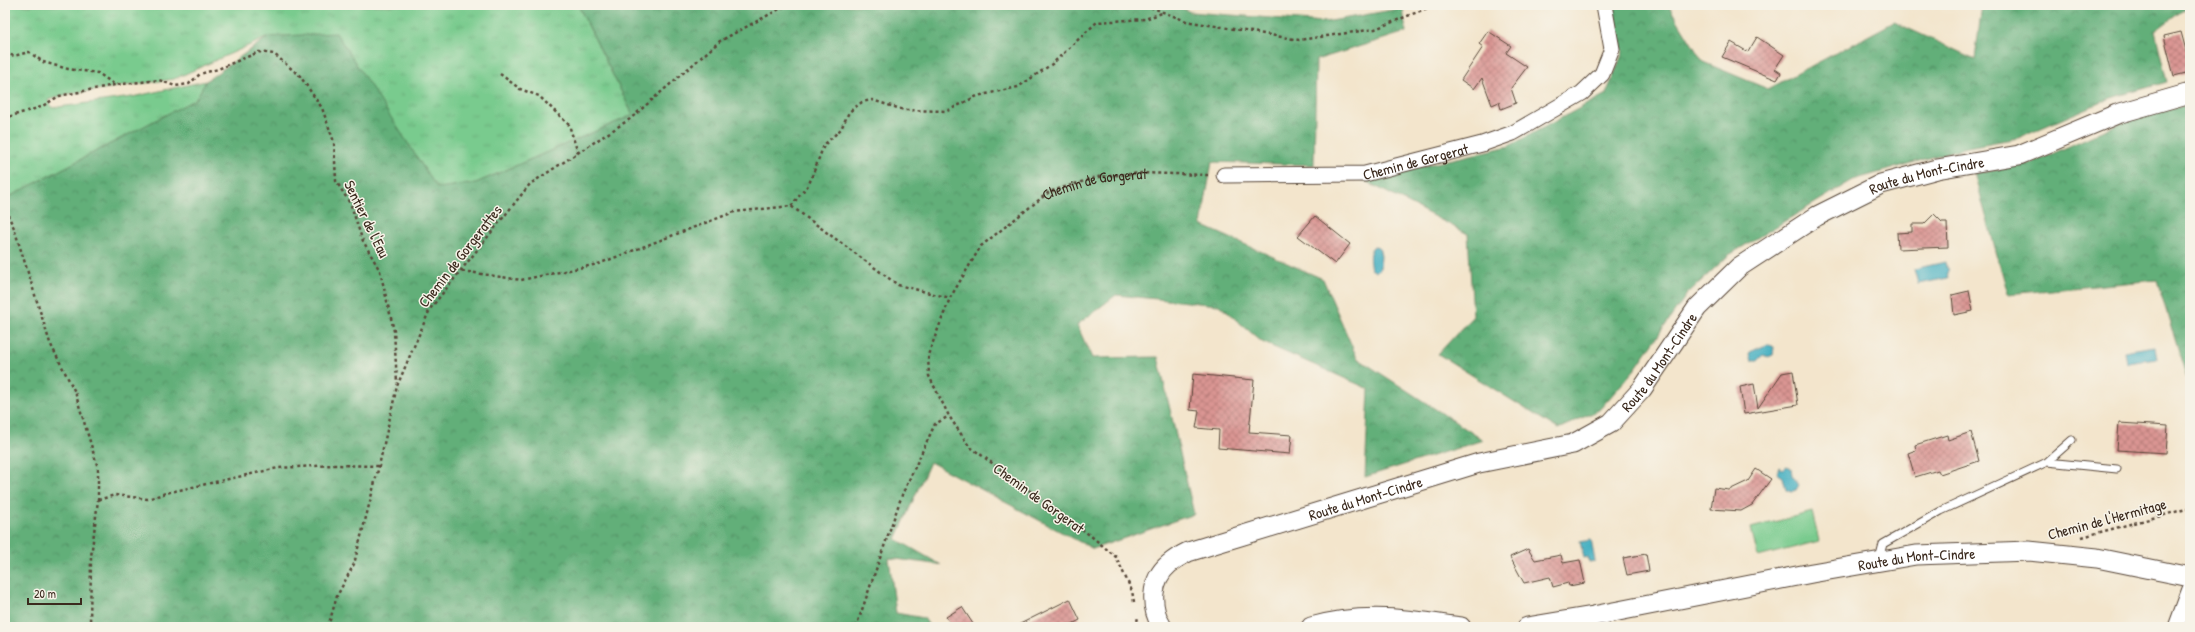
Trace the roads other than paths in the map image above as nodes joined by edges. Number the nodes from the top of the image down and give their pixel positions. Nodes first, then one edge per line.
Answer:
1 (1604, 5) edge
2 (2190, 93) edge
3 (1224, 175) road end
4 (2072, 440) dead end
5 (2047, 462) junction
6 (2117, 469) dead end
7 (1879, 561) junction
8 (2190, 577) edge
9 (2190, 588) edge
10 (1162, 627) edge
11 (1311, 627) edge
12 (1461, 627) edge
13 (1526, 627) edge
14 (2176, 627) edge

1 - 3 street, Chemin de Gorgerat
2 - 10 street, Route du Mont-Cindre
4 - 5 lane
5 - 6 lane
5 - 7 lane
7 - 8 street, Route du Mont-Cindre
7 - 13 street, Route du Mont-Cindre
9 - 14 street
11 - 12 street

